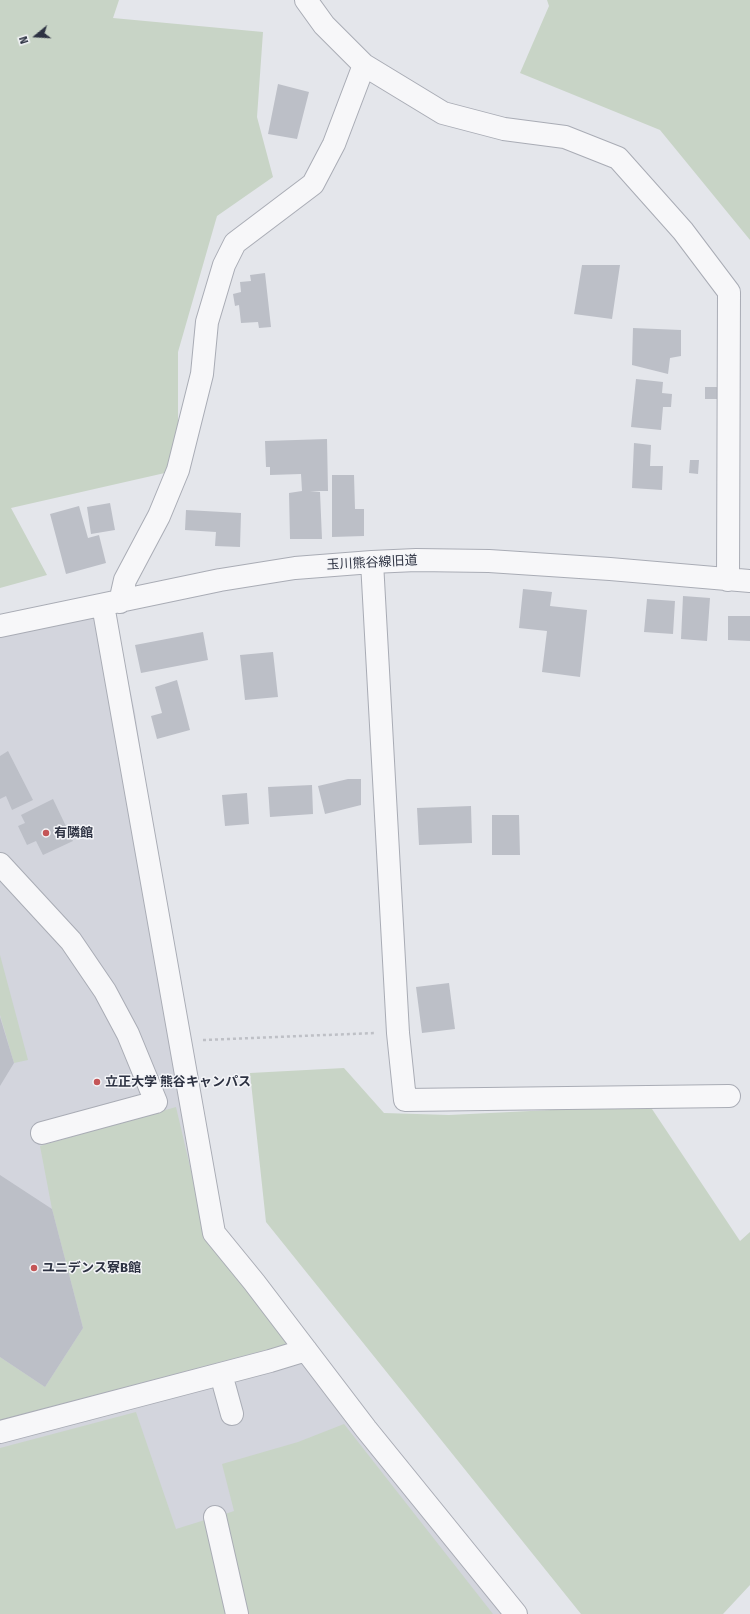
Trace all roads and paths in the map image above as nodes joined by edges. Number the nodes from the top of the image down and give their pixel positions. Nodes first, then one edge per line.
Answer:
1 (306, 0) edge
2 (364, 65) junction
3 (372, 562) junction
4 (728, 580) junction
5 (750, 582) edge
6 (111, 604) junction
7 (0, 626) edge
8 (0, 864) edge
9 (398, 1033) junction
10 (180, 1040) junction
11 (729, 1096) dead end
12 (42, 1133) dead end
13 (306, 1350) junction
14 (221, 1374) junction
15 (232, 1414) dead end
16 (0, 1432) edge
17 (215, 1517) dead end
18 (237, 1614) edge
19 (516, 1614) edge

1 - 2 street
2 - 4 street
2 - 6 street
3 - 4 street, 玉川熊谷線旧道
3 - 6 street, 玉川熊谷線旧道
3 - 9 street
4 - 5 street, 玉川熊谷線旧道
6 - 7 street, 玉川熊谷線旧道
6 - 10 street
8 - 12 street
9 - 10 path
9 - 11 street
10 - 13 street
13 - 14 street
13 - 19 street
14 - 15 street
14 - 16 street
17 - 18 street

